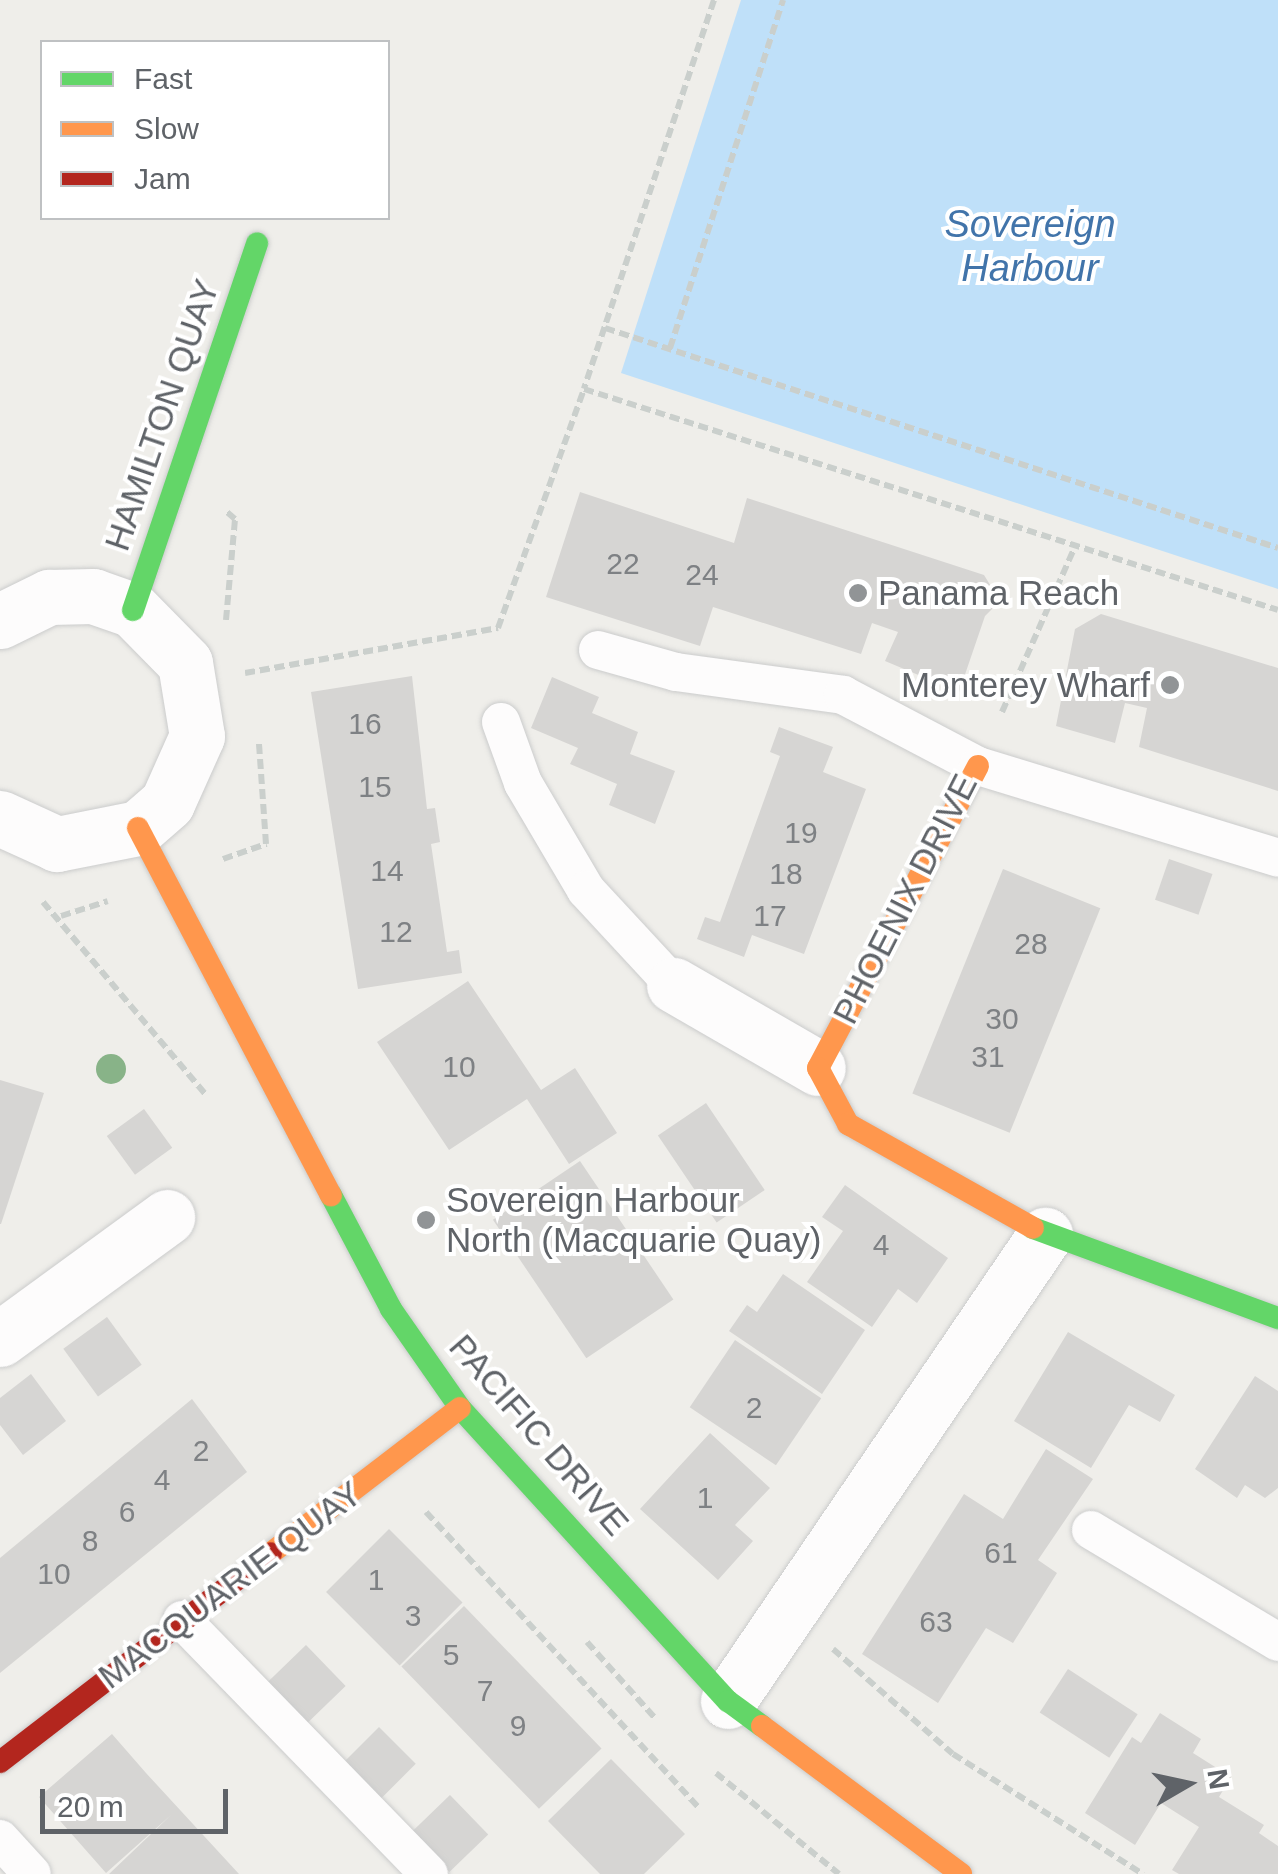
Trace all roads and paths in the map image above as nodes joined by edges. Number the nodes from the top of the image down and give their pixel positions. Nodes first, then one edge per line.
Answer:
1 (714, 0) edge
2 (783, 0) edge
3 (257, 243) dead end
4 (605, 328) junction
5 (670, 348) junction
6 (584, 390) junction
7 (1076, 544) junction
8 (1278, 548) edge
9 (133, 610) junction
10 (1278, 610) edge
11 (0, 621) edge
12 (598, 650) dead end
13 (244, 674) dead end
14 (501, 722) dead end
15 (978, 766) junction
16 (0, 818) edge
17 (138, 828) junction
18 (1278, 858) edge
19 (674, 985) joint
20 (818, 1068) junction
21 (166, 1217) dead end
22 (1045, 1235) junction
23 (1278, 1318) edge
24 (0, 1339) edge
25 (460, 1408) junction
26 (385, 1466) junction
27 (1091, 1530) dead end
28 (790, 1612) junction
29 (182, 1620) junction
30 (1278, 1642) edge
31 (728, 1701) junction
32 (0, 1762) edge
33 (698, 1807) dead end
34 (0, 1839) edge
35 (32, 1874) edge
36 (429, 1874) edge
37 (961, 1874) edge
38 (1142, 1874) edge

1 - 4 path
2 - 5 path
3 - 9 street, HAMILTON QUAY
4 - 5 path
4 - 6 path
5 - 8 path
6 - 7 path
6 - 13 path
7 - 10 path
7 - 15 path
9 - 11 street
9 - 17 street
12 - 15 lane, PHOENIX DRIVE
14 - 19 lane, PHOENIX DRIVE
15 - 18 lane
15 - 20 street, PHOENIX DRIVE
16 - 17 street
17 - 25 street, PACIFIC DRIVE
19 - 20 street, PHOENIX DRIVE
20 - 22 street
21 - 24 street
22 - 23 street
22 - 28 street
25 - 26 street, MACQUARIE QUAY
25 - 31 street, PACIFIC DRIVE
26 - 29 street, MACQUARIE QUAY
26 - 33 path
27 - 30 lane
28 - 31 street
28 - 38 path
29 - 32 street, MACQUARIE QUAY
29 - 36 lane
31 - 37 street, PACIFIC DRIVE
34 - 35 lane

